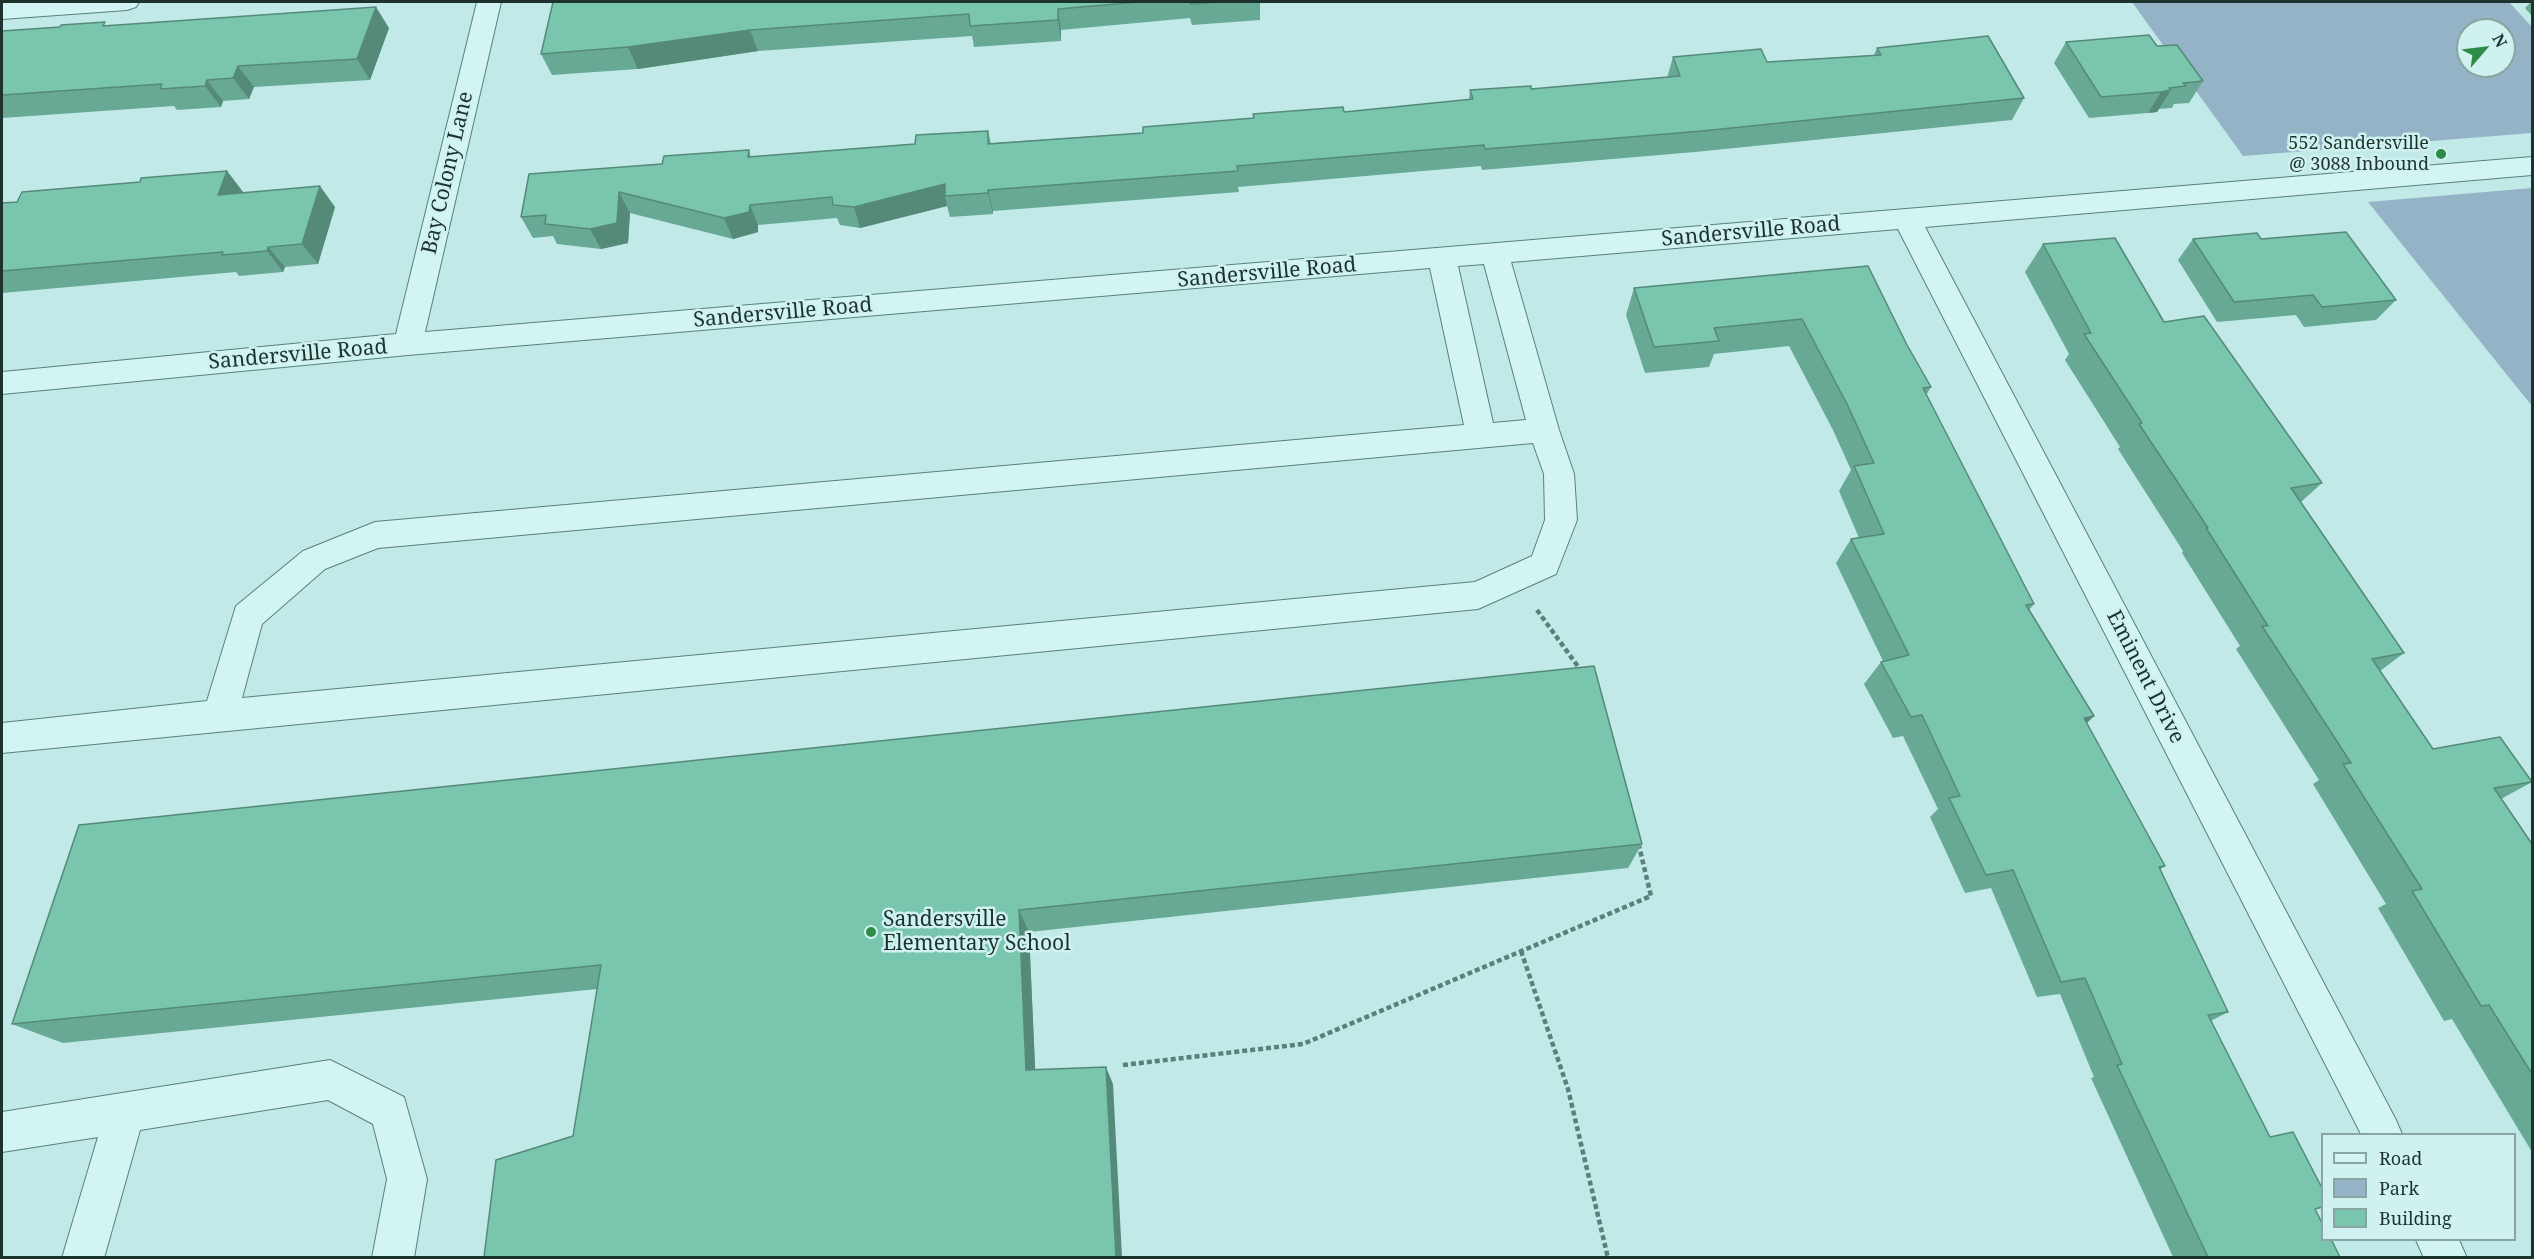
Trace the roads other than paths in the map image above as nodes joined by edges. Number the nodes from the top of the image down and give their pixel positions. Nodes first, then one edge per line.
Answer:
1 (127, 2) edge
2 (489, 2) edge
3 (2, 11) edge
4 (2532, 166) edge
5 (1907, 219) junction
6 (1495, 253) junction
7 (1442, 259) junction
8 (408, 344) junction
9 (2, 385) edge
10 (1544, 430) junction
11 (1481, 435) junction
12 (220, 714) junction
13 (2, 738) edge
14 (125, 1113) junction
15 (2, 1132) edge
16 (2381, 1133) edge
17 (2438, 1241) edge
18 (83, 1257) edge
19 (393, 1257) edge
20 (2446, 1257) edge

1 - 3 street
2 - 8 street, Bay Colony Lane
4 - 5 street, Sandersville Road
5 - 6 street, Sandersville Road
5 - 16 street, Eminent Drive
6 - 7 street, Sandersville Road
6 - 10 street
7 - 8 street, Sandersville Road
7 - 11 street
8 - 9 street, Sandersville Road
10 - 11 street
10 - 12 street
11 - 12 street
12 - 13 street
14 - 15 street
14 - 18 street
14 - 19 street
17 - 20 street

